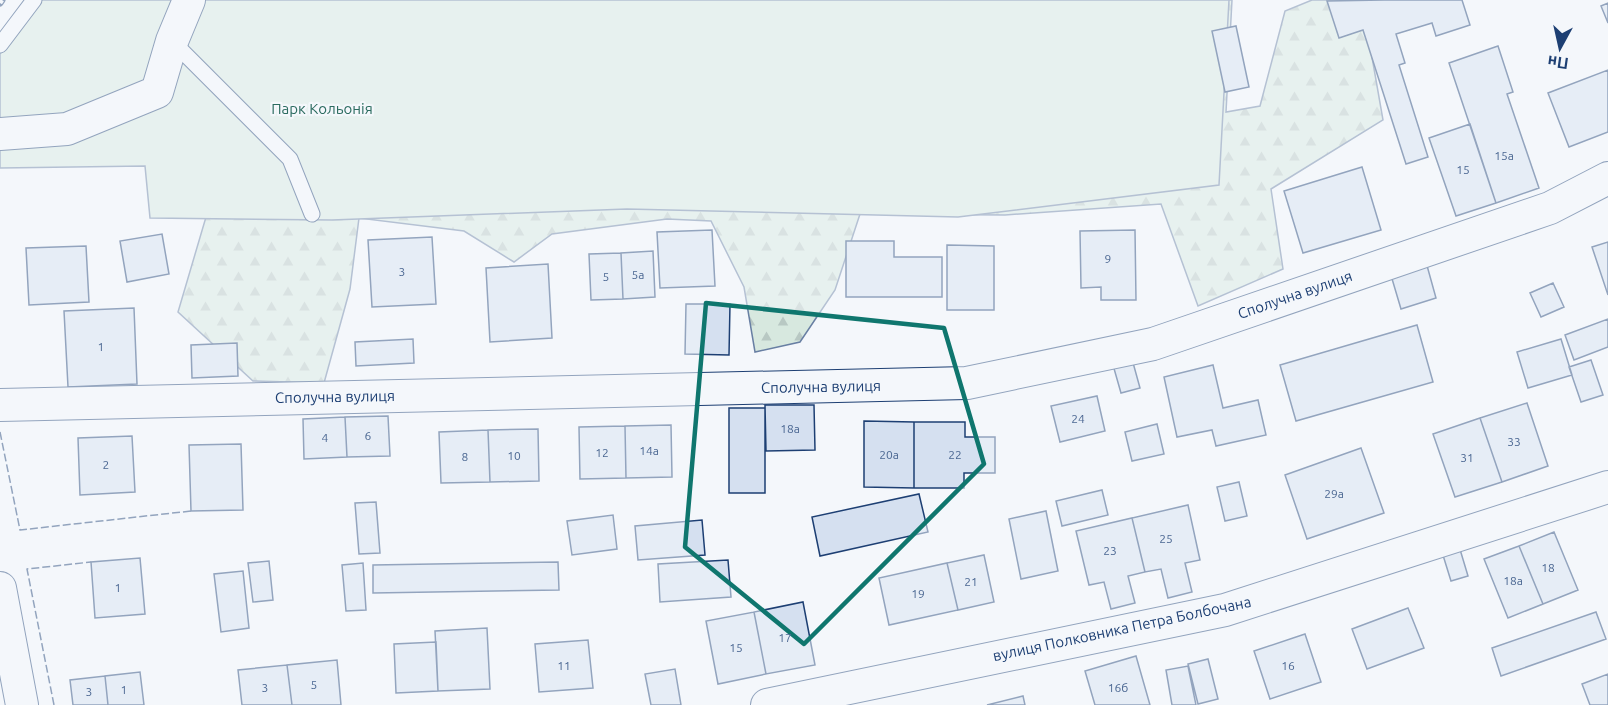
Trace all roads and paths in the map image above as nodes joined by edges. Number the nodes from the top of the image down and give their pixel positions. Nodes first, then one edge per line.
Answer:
1 (34, 0) edge
2 (189, 0) edge
3 (172, 41) junction
4 (0, 45) edge
5 (0, 134) edge
6 (1608, 178) edge
7 (312, 214) dead end
8 (0, 405) edge
9 (1608, 487) edge
10 (0, 588) edge
11 (22, 705) edge
12 (767, 705) edge

1 - 4 lane
2 - 3 street
3 - 5 street
3 - 7 lane
6 - 8 street, Сполучна вулиця
9 - 12 street, вулиця Полковника Петра Болбочана
10 - 11 street

